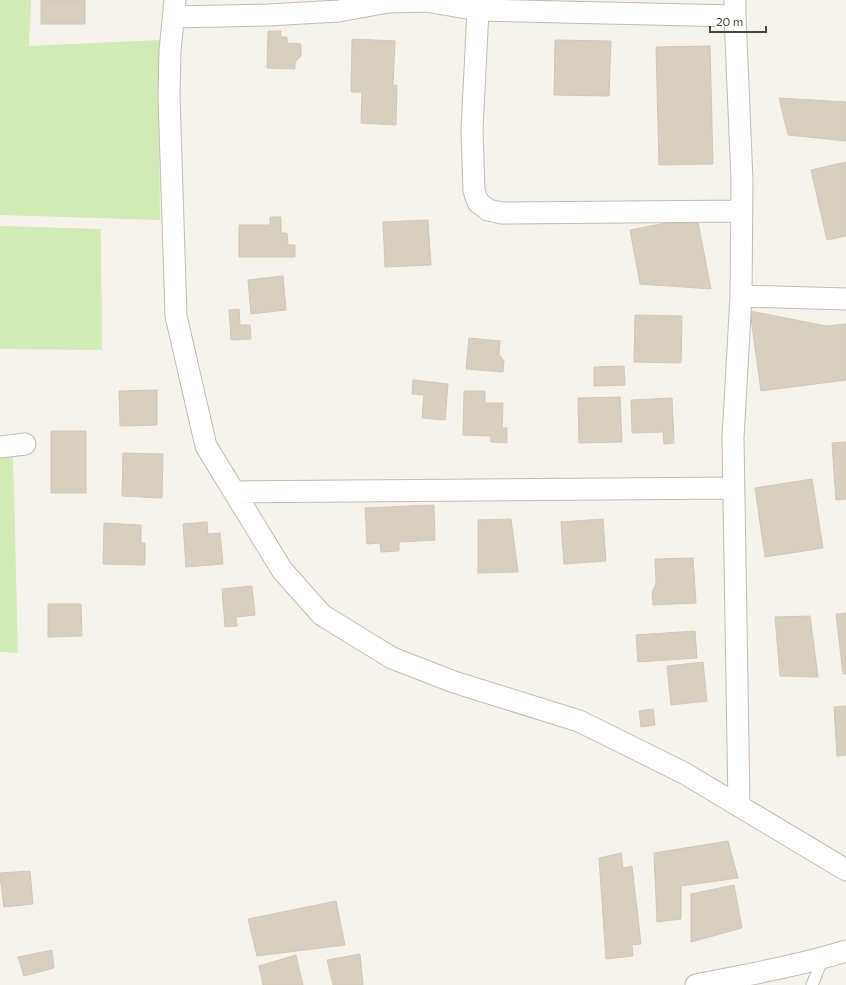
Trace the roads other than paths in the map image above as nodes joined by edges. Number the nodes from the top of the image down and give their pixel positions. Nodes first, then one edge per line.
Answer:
1 (175, 8) edge
2 (735, 8) edge
3 (478, 10) junction
4 (742, 211) junction
5 (741, 296) junction
6 (846, 299) edge
7 (25, 444) dead end
8 (0, 447) edge
9 (734, 488) junction
10 (235, 492) junction
11 (739, 806) junction
12 (846, 870) edge
13 (846, 951) edge
14 (823, 958) junction
15 (696, 985) edge
16 (812, 985) edge

1 - 3 street
1 - 10 street
2 - 3 street
2 - 4 street
3 - 4 street
4 - 5 street
5 - 6 street
5 - 9 street
7 - 8 street
9 - 10 street
9 - 11 street
10 - 11 street
11 - 12 street
13 - 14 street
14 - 15 street
14 - 16 lane

